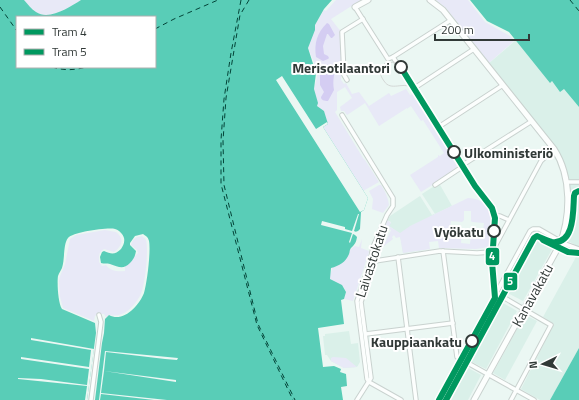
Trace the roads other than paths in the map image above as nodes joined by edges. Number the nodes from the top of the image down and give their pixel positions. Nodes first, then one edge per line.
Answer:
1 (368, 0) edge
2 (430, 0) edge
3 (355, 7) joint
4 (362, 19) junction
5 (451, 20) junction
6 (474, 49) junction
7 (393, 57) junction
8 (347, 80) dead end
9 (503, 86) junction
10 (413, 89) junction
11 (342, 115) dead end
12 (532, 121) junction
13 (437, 128) junction
14 (554, 150) junction
15 (462, 167) junction
16 (566, 182) junction
17 (579, 182) edge
18 (435, 185) dead end
19 (496, 216) dead end
20 (509, 220) junction
21 (560, 241) junction
22 (579, 249) edge
23 (443, 251) junction
24 (492, 252) junction
25 (398, 257) junction
26 (496, 293) junction
27 (524, 309) junction
28 (100, 315) dead end
29 (453, 325) junction
30 (408, 329) junction
31 (366, 334) junction
32 (460, 360) junction
33 (488, 375) junction
34 (369, 382) junction
35 (516, 390) junction
36 (91, 400) edge
37 (357, 400) edge
38 (401, 400) edge
39 (416, 400) edge
40 (438, 400) edge
41 (474, 400) edge
42 (511, 400) edge
43 (534, 400) edge

1 - 3 main road
2 - 5 main road, Kanavakatu
3 - 4 street
4 - 7 street
4 - 8 street
5 - 6 main road, Kanavakatu
5 - 7 street
6 - 9 main road, Kanavakatu
6 - 10 street
7 - 10 street
9 - 12 main road, Kanavakatu
9 - 13 street
10 - 13 street
11 - 34 street, Laivastokatu
12 - 14 main road, Kanavakatu
12 - 15 street
13 - 15 street
14 - 16 main road, Kanavakatu
14 - 20 street
15 - 18 street
15 - 24 street
16 - 17 street
16 - 21 main road, Kanavakatu
19 - 20 street
20 - 24 street
21 - 22 street
21 - 26 street
21 - 27 main road, Kanavakatu
23 - 24 street
23 - 25 street
23 - 29 street
24 - 26 street
25 - 30 street
25 - 31 street, Laivastokatu
26 - 27 street
26 - 32 street
27 - 33 main road, Kanavakatu
27 - 35 street
28 - 36 street
29 - 30 street
29 - 32 street
30 - 31 street
30 - 39 street
31 - 34 street, Laivastokatu
32 - 33 street
32 - 40 street
33 - 35 street
33 - 41 main road, Kanavakatu
34 - 37 street
34 - 38 street
35 - 42 street
35 - 43 street

